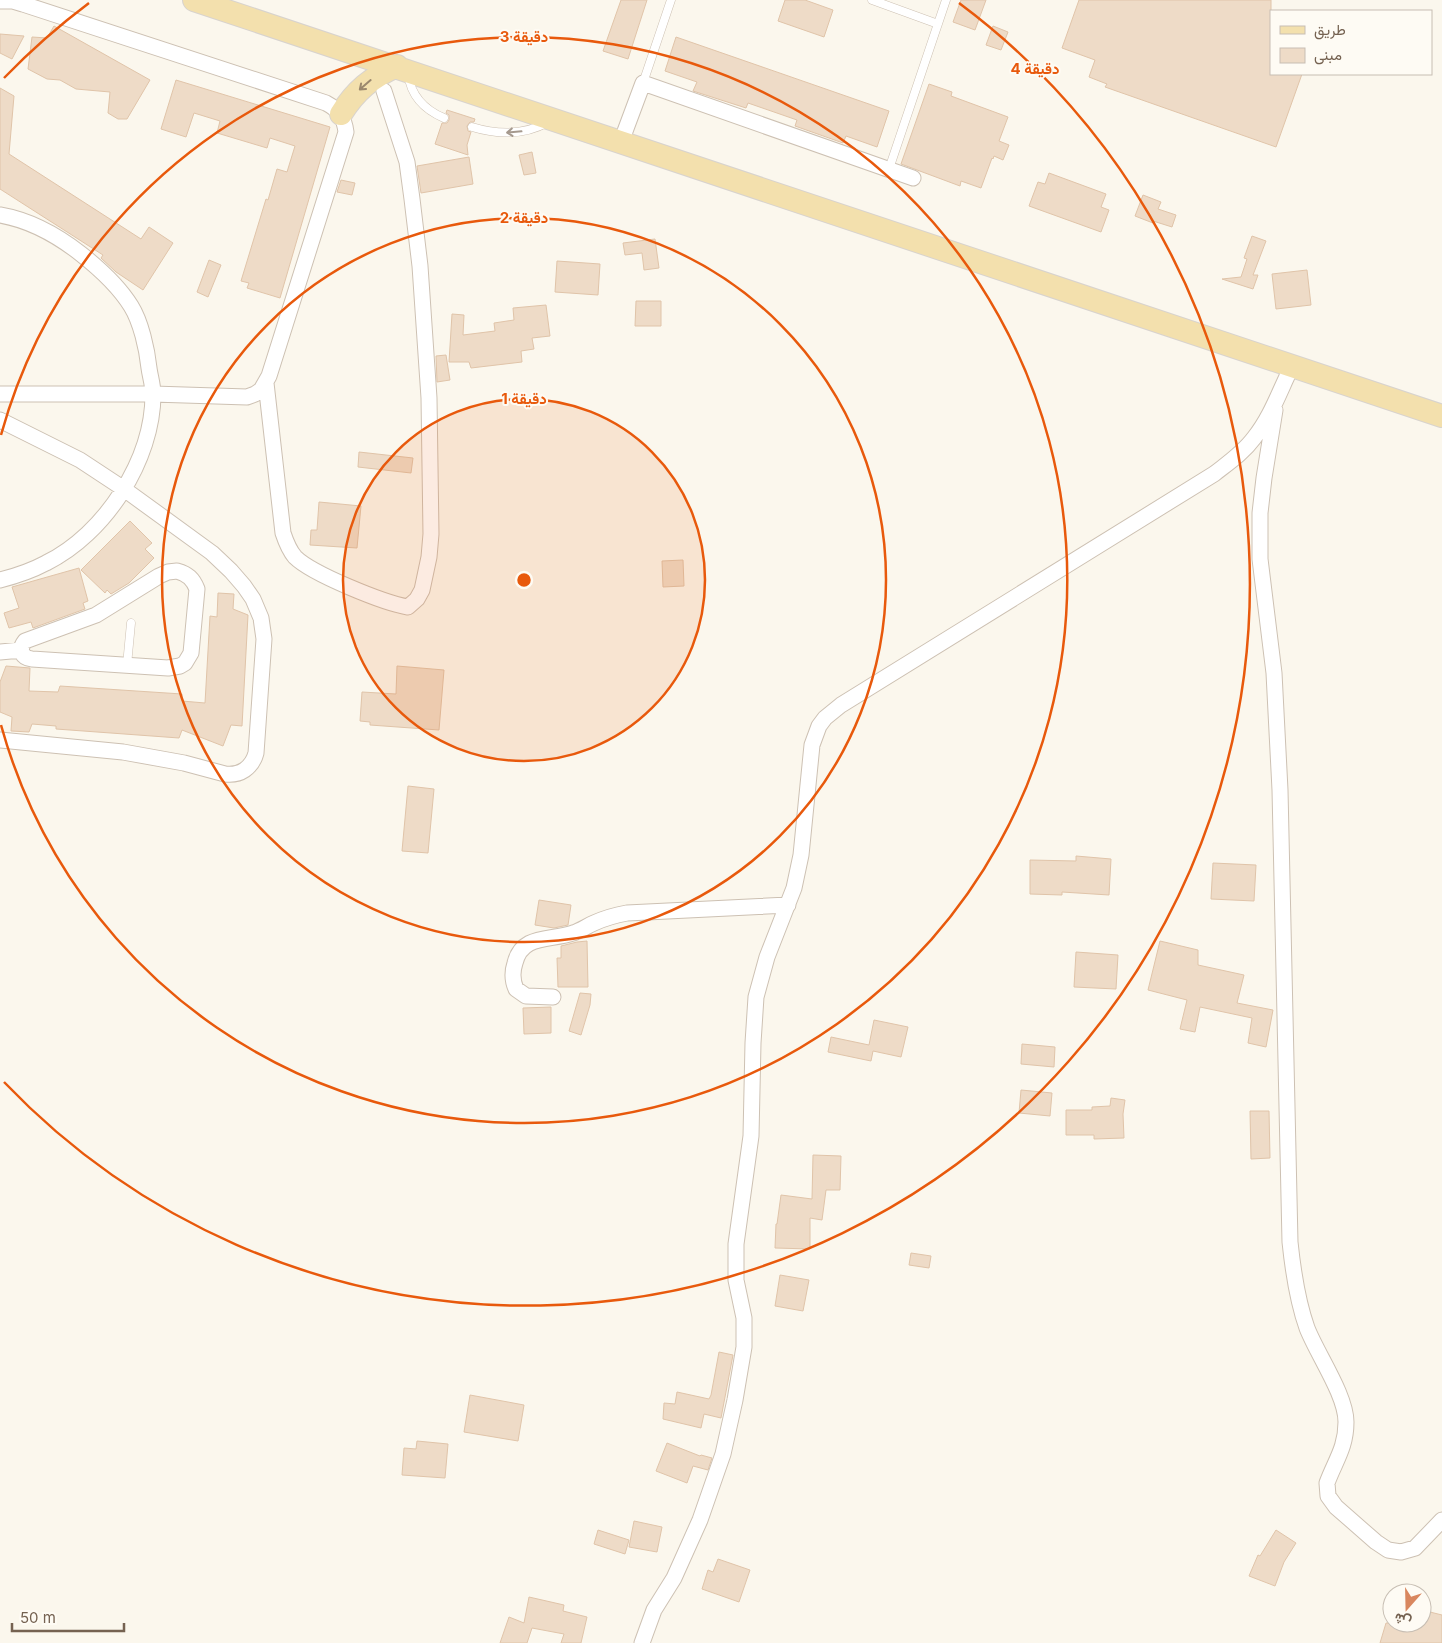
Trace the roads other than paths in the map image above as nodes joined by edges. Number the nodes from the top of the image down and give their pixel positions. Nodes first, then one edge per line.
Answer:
1 (194, 0) edge
2 (671, 0) edge
3 (872, 0) edge
4 (946, 0) edge
5 (9, 1) edge
6 (938, 24) junction
7 (402, 68) junction
8 (642, 83) junction
9 (384, 91) dead end
10 (341, 114) junction
11 (444, 118) dead end
12 (554, 119) junction
13 (472, 127) dead end
14 (621, 142) junction
15 (888, 169) junction
16 (913, 178) dead end
17 (0, 214) edge
18 (1292, 366) junction
19 (266, 383) junction
20 (0, 393) edge
21 (153, 394) junction
22 (1278, 395) junction
23 (0, 407) edge
24 (1442, 416) edge
25 (0, 420) edge
26 (124, 489) junction
27 (0, 580) edge
28 (131, 623) dead end
29 (21, 650) junction
30 (0, 652) edge
31 (127, 665) junction
32 (0, 740) edge
33 (788, 905) junction
34 (553, 997) dead end
35 (1442, 1520) edge
36 (642, 1643) edge

1 - 7 main road
2 - 8 lane
3 - 6 lane
4 - 6 lane
5 - 10 street
6 - 15 lane
7 -> 10 main road
7 - 11 lane
7 - 12 main road
8 - 14 street
8 - 15 street
9 - 19 street
10 - 19 street
12 -> 13 lane
12 - 14 main road
14 - 18 main road
15 - 16 street
17 - 21 street
18 - 22 street
18 - 24 main road
19 - 21 street
20 - 21 street
20 - 23 street
21 - 26 street
22 - 33 street
22 - 35 street
25 - 26 street
26 - 27 street
26 - 32 street
28 - 31 lane
29 - 30 street
29 - 31 street
29 - 31 street
33 - 34 street
33 - 36 street

